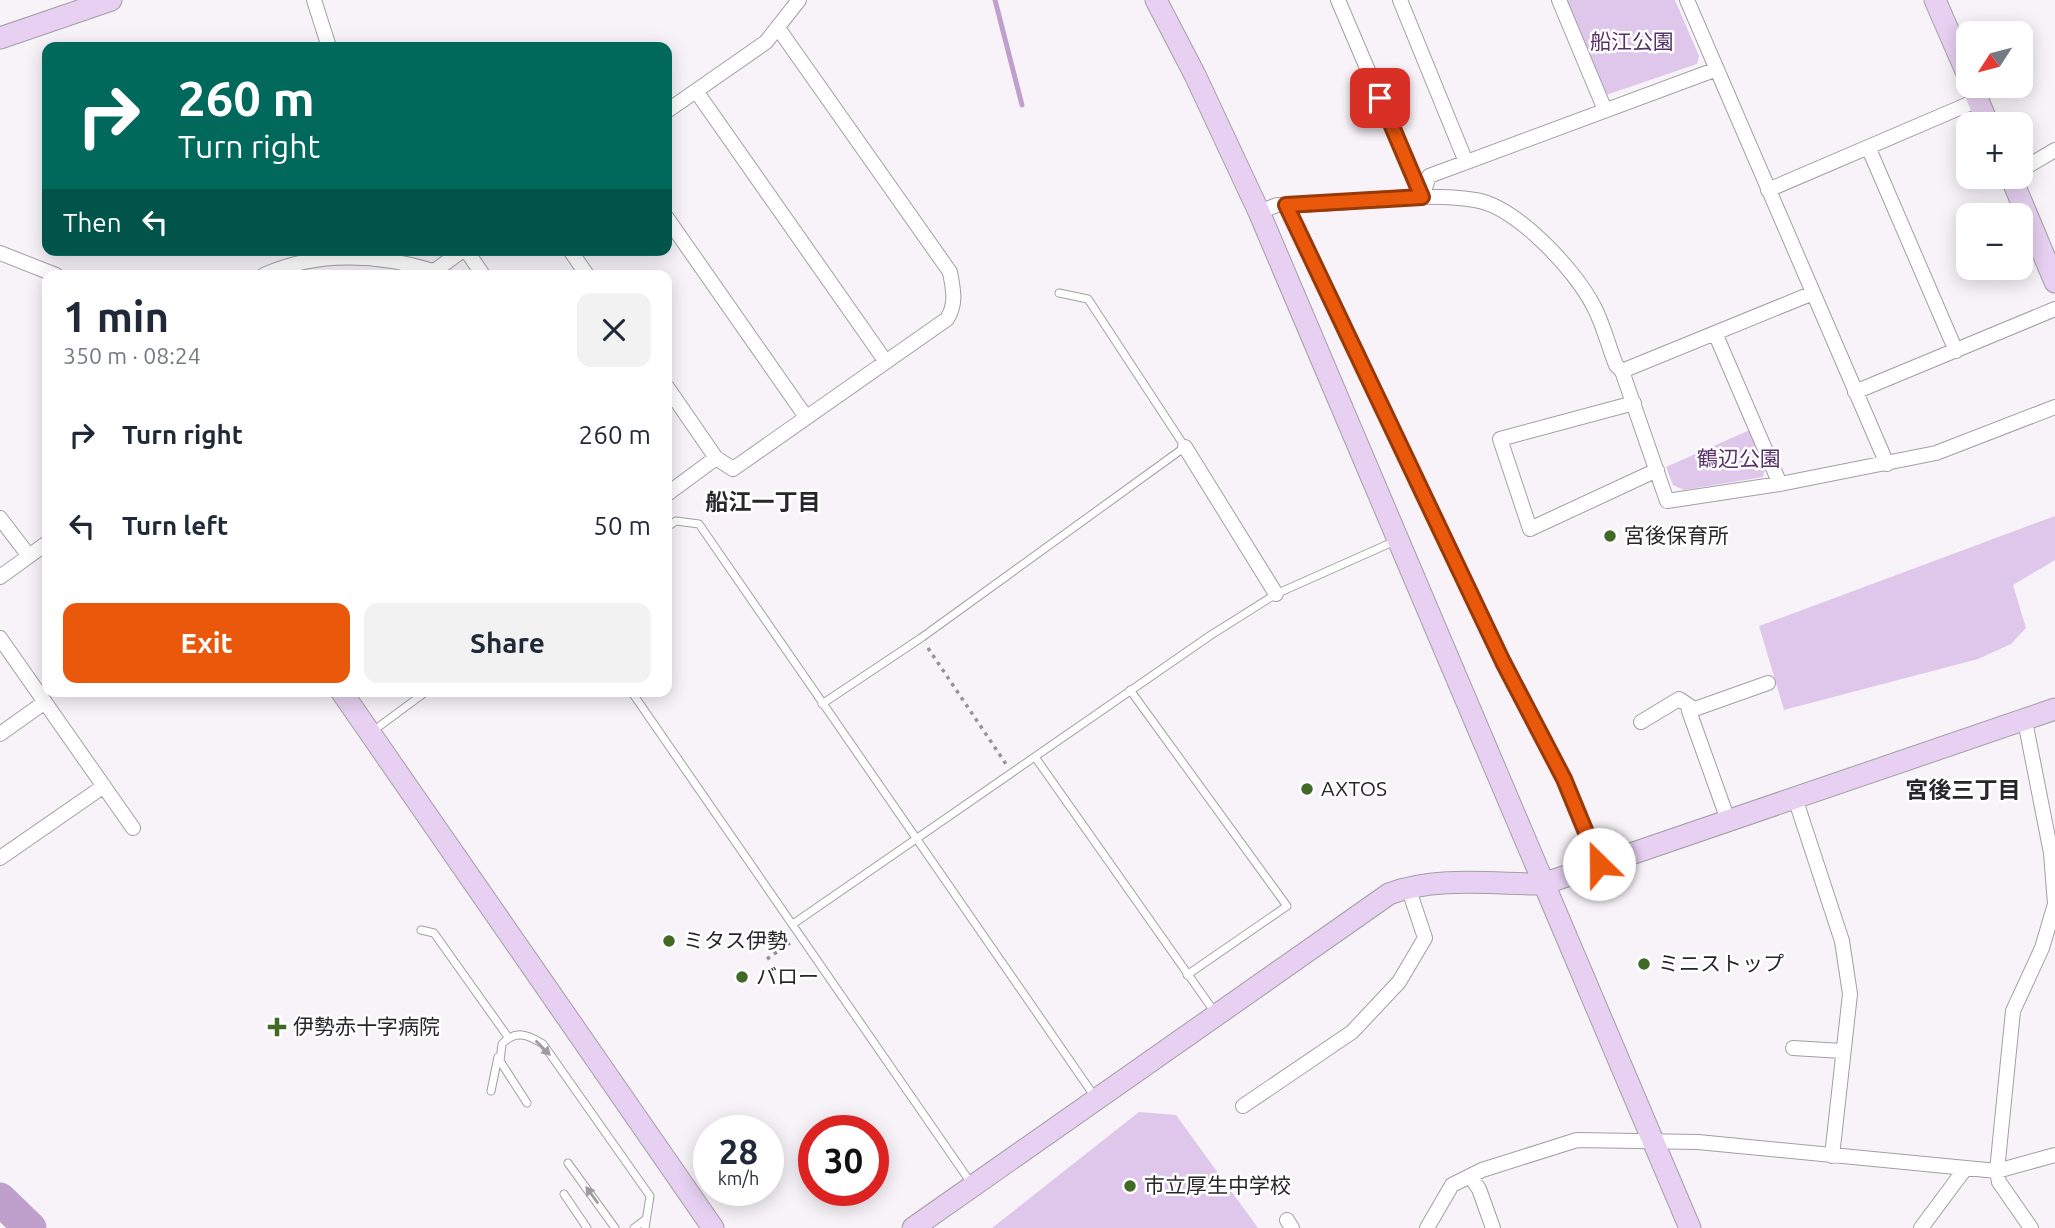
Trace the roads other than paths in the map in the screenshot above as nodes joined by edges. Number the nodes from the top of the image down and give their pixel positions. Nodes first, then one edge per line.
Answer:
1 (111, 0) edge
2 (314, 0) edge
3 (799, 0) edge
4 (1156, 0) edge
5 (1338, 0) edge
6 (1400, 0) edge
7 (1559, 0) edge
8 (1687, 0) edge
9 (1935, 0) edge
10 (778, 28) junction
11 (0, 37) edge
12 (328, 42) edge
13 (1956, 48) edge
14 (1717, 69) junction
15 (696, 90) junction
16 (1966, 98) edge
17 (672, 107) edge
18 (1605, 110) junction
19 (1869, 149) junction
20 (2055, 150) edge
21 (1466, 162) junction
22 (2033, 163) edge
23 (2016, 189) edge
24 (1768, 190) junction
25 (1422, 197) junction
26 (1286, 205) junction
27 (1259, 212) junction
28 (672, 225) edge
29 (0, 253) edge
30 (404, 256) edge
31 (455, 256) edge
32 (469, 256) edge
33 (43, 270) edge
34 (275, 270) edge
35 (426, 270) edge
36 (435, 270) edge
37 (479, 270) edge
38 (2055, 282) edge
39 (1059, 293) dead end
40 (1813, 293) junction
41 (2055, 309) edge
42 (1715, 333) junction
43 (1956, 351) junction
44 (886, 362) junction
45 (1622, 371) junction
46 (1855, 392) junction
47 (672, 394) edge
48 (1634, 402) junction
49 (2055, 407) edge
50 (806, 417) junction
51 (1185, 447) junction
52 (716, 458) junction
53 (1887, 464) junction
54 (1657, 470) junction
55 (1780, 484) junction
56 (672, 490) edge
57 (0, 518) edge
58 (672, 524) edge
59 (1396, 541) junction
60 (42, 547) edge
61 (29, 556) junction
62 (0, 577) edge
63 (1276, 594) junction
64 (0, 638) edge
65 (1768, 683) dead end
66 (1130, 690) junction
67 (345, 697) edge
68 (419, 697) edge
69 (635, 697) edge
70 (45, 702) junction
71 (822, 704) junction
72 (1694, 709) junction
73 (2055, 709) edge
74 (2025, 721) junction
75 (1641, 722) dead end
76 (370, 733) junction
77 (0, 734) edge
78 (1035, 757) junction
79 (104, 786) junction
80 (1795, 798) junction
81 (1728, 820) junction
82 (133, 828) dead end
83 (917, 839) junction
84 (0, 858) edge
85 (1599, 864) junction
86 (1543, 884) junction
87 (1408, 887) junction
88 (793, 924) junction
89 (2053, 924) edge
90 (421, 930) dead end
91 (1187, 975) junction
92 (1216, 1015) junction
93 (508, 1037) junction
94 (1793, 1048) dead end
95 (1842, 1051) junction
96 (499, 1053) junction
97 (491, 1091) dead end
98 (1097, 1099) junction
99 (527, 1103) dead end
100 (1243, 1106) dead end
101 (1654, 1140) junction
102 (2055, 1155) edge
103 (1832, 1156) junction
104 (568, 1163) dead end
105 (1965, 1169) junction
106 (1997, 1171) junction
107 (1470, 1176) junction
108 (974, 1186) junction
109 (564, 1195) dead end
110 (647, 1218) junction
111 (616, 1227) edge
112 (587, 1228) edge
113 (634, 1228) edge
114 (645, 1228) edge
115 (713, 1228) edge
116 (913, 1228) edge
117 (1427, 1228) edge
118 (1493, 1228) edge
119 (1690, 1228) edge
120 (1922, 1228) edge
121 (2031, 1228) edge

1 - 11 street
2 - 12 street
3 - 10 street
4 - 27 street
5 - 25 street
6 - 21 street
7 - 18 street
8 - 14 street
9 - 13 street
10 - 15 street
10 - 44 street
14 - 18 street
14 - 24 street
15 - 17 street
15 - 44 street
16 - 19 street
18 - 21 street
19 - 24 street
19 - 43 street
20 - 22 street
21 - 25 street
23 - 38 street
24 - 40 street
25 - 26 street
25 - 45 street
26 - 27 street
26 - 85 street
27 - 59 street
28 - 50 street
29 - 33 street
30 - 34 street
30 - 35 street
31 - 36 street
32 - 37 street
39 - 51 lane
40 - 42 street
40 - 46 street
41 - 43 street
42 - 45 street
42 - 55 street
43 - 46 street
44 - 50 street
45 - 48 street
46 - 53 street
47 - 52 street
48 - 54 street
48 - 54 street
49 - 53 street
50 - 52 street
51 - 63 street
51 - 71 lane
52 - 56 street
53 - 55 street
54 - 55 street
57 - 61 street
58 - 71 lane
59 - 63 lane
59 - 86 street
60 - 61 street
61 - 62 street
63 - 66 lane
64 - 70 street
65 - 72 street
66 - 78 lane
66 - 91 lane
67 - 76 street
68 - 76 lane
69 - 88 lane
70 - 77 street
70 - 79 street
71 - 83 lane
72 - 75 street
72 - 81 street
73 - 74 street
74 - 80 street
74 - 89 street
76 - 115 street
78 - 83 lane
78 - 91 lane
79 - 82 street
79 - 84 street
80 - 81 street
80 - 95 street
81 - 85 street
83 - 88 lane
83 - 98 lane
85 - 86 street
86 - 87 street
86 - 101 street
87 - 92 street
87 - 100 street
88 - 108 lane
89 - 106 street
90 - 93 lane
91 - 92 lane
92 - 98 street
93 - 96 lane
93 -> 110 lane
94 - 95 street
95 - 103 street
96 - 97 lane
96 - 99 lane
98 - 108 street
101 - 103 street
101 - 107 street
101 - 119 street
102 - 106 street
103 - 105 street
111 -> 104 lane
105 - 106 street
105 - 120 street
106 - 121 street
107 - 117 street
107 - 118 street
108 - 116 street
109 - 112 lane
110 - 113 lane
110 - 114 lane

